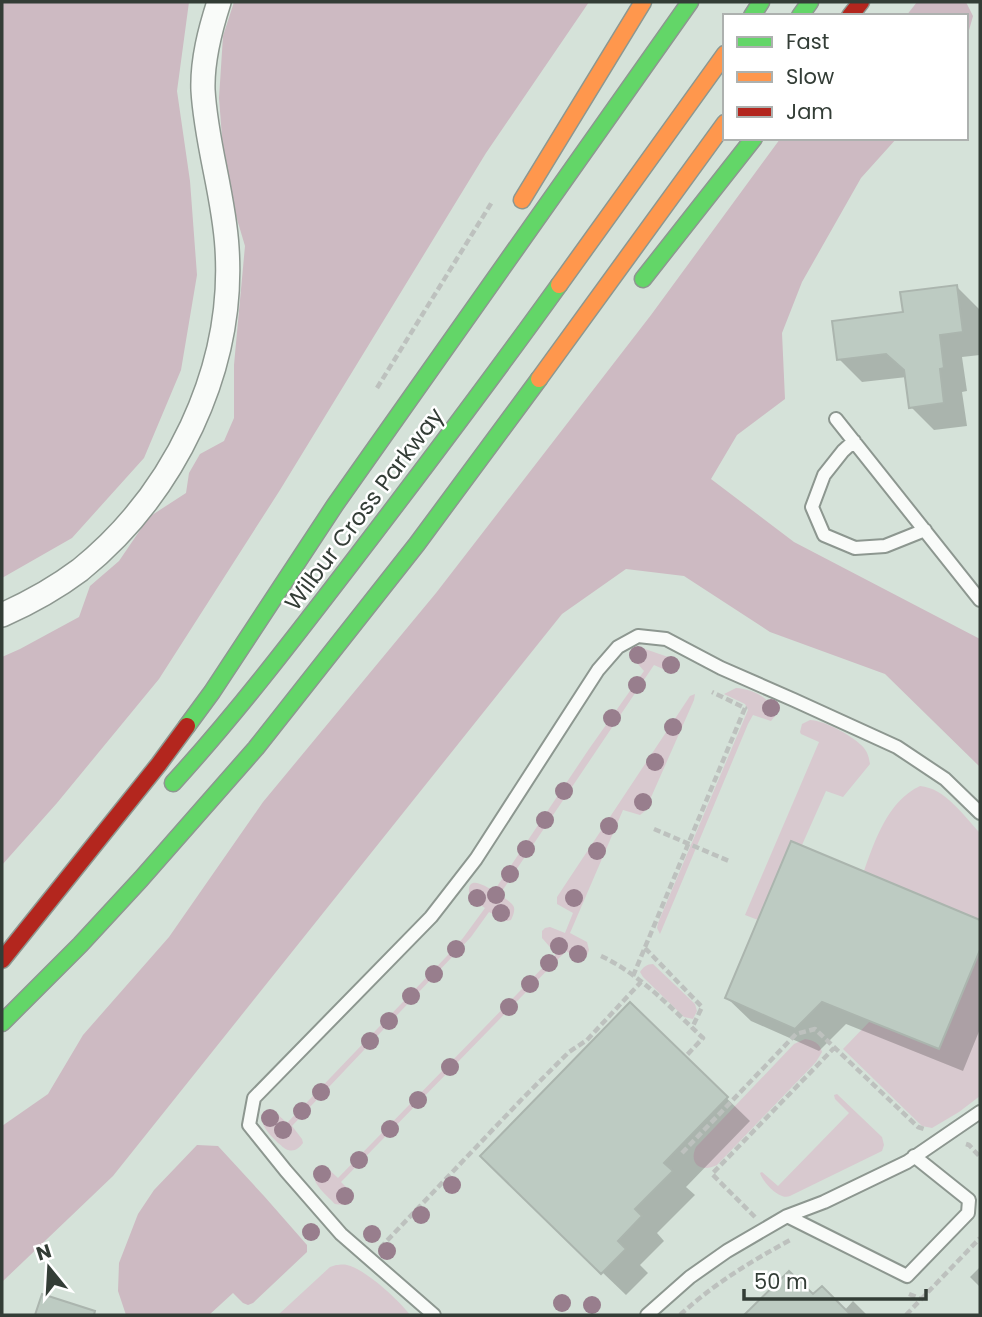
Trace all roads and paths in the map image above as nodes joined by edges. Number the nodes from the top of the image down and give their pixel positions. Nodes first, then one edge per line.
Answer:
1 (219, 2) edge
2 (643, 2) edge
3 (690, 2) edge
4 (723, 57) edge
5 (723, 126) edge
6 (752, 140) edge
7 (510, 219) dead end
8 (636, 288) dead end
9 (459, 302) dead end
10 (836, 419) dead end
11 (525, 425) dead end
12 (854, 441) junction
13 (335, 505) junction
14 (925, 530) junction
15 (417, 544) junction
16 (980, 600) edge
17 (2, 615) edge
18 (712, 692) dead end
19 (162, 795) dead end
20 (980, 813) edge
21 (654, 829) dead end
22 (689, 844) junction
23 (111, 849) dead end
24 (729, 861) dead end
25 (141, 879) junction
26 (645, 948) junction
27 (601, 956) dead end
28 (2, 960) edge
29 (633, 976) junction
30 (642, 982) junction
31 (56, 991) dead end
32 (2, 1023) edge
33 (692, 1028) junction
34 (834, 1048) junction
35 (686, 1056) dead end
36 (980, 1112) edge
37 (945, 1136) junction
38 (682, 1153) dead end
39 (915, 1156) junction
40 (980, 1157) edge
41 (712, 1174) dead end
42 (787, 1216) junction
43 (980, 1238) edge
44 (792, 1239) dead end
45 (370, 1259) junction
46 (434, 1315) edge
47 (647, 1315) edge
48 (680, 1315) edge
49 (906, 1315) edge

1 - 17 street
2 - 7 highway
3 - 13 highway
4 - 19 highway, Wilbur Cross Parkway
5 - 15 highway
6 - 8 highway
9 - 13 highway
10 - 12 lane
11 - 15 highway
12 - 14 lane
12 - 14 lane
13 - 28 highway
14 - 16 lane
15 - 25 highway
18 - 22 path
20 - 45 lane
21 - 22 path
22 - 24 path
22 - 26 path
23 - 28 highway
25 - 31 highway
25 - 32 highway
26 - 29 path
26 - 33 path
27 - 29 path
29 - 30 path
30 - 33 path
30 - 45 path
33 - 35 path
34 - 37 path
34 - 38 path
34 - 41 path
36 - 37 lane
37 - 39 lane
37 - 40 path
39 - 42 lane
39 - 42 lane
42 - 47 lane
43 - 49 path
44 - 48 path
45 - 46 lane

